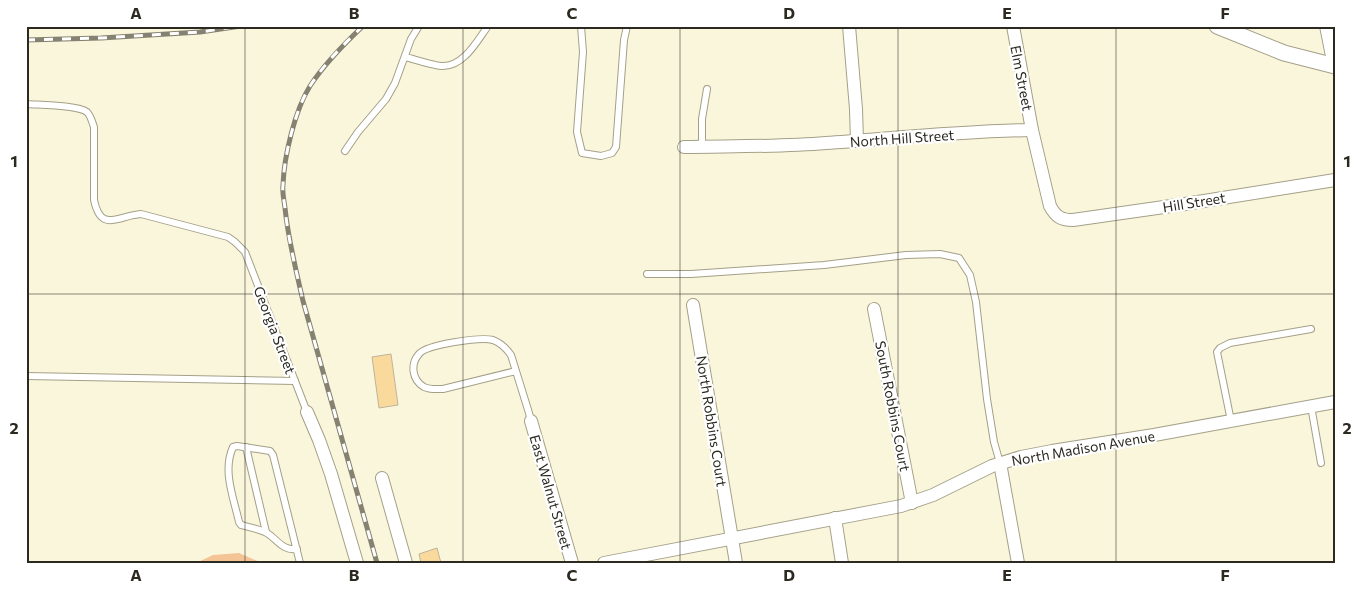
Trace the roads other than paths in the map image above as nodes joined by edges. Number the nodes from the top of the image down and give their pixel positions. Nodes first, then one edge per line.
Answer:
1 (419, 26) edge
2 (488, 26) edge
3 (581, 26) edge
4 (627, 26) edge
5 (849, 26) edge
6 (1012, 26) edge
7 (1217, 26) edge
8 (1326, 26) edge
9 (405, 57) junction
10 (1334, 66) edge
11 (707, 89) dead end
12 (26, 104) edge
13 (1032, 130) junction
14 (857, 141) junction
15 (684, 146) dead end
16 (702, 146) junction
17 (344, 152) dead end
18 (1335, 180) edge
19 (647, 274) dead end
20 (693, 304) dead end
21 (874, 309) dead end
22 (1311, 329) dead end
23 (516, 371) junction
24 (26, 376) edge
25 (295, 381) junction
26 (1335, 402) edge
27 (1311, 406) junction
28 (307, 412) joint
29 (531, 421) joint
30 (1231, 421) junction
31 (246, 447) junction
32 (1000, 463) junction
33 (1321, 463) dead end
34 (382, 478) dead end
35 (912, 503) junction
36 (835, 518) junction
37 (266, 532) junction
38 (731, 538) junction
39 (296, 549) junction
40 (300, 563) edge
41 (357, 563) edge
42 (406, 563) edge
43 (572, 563) edge
44 (604, 563) edge
45 (736, 563) edge
46 (842, 563) edge
47 (1018, 563) edge

1 - 9 lane
2 - 9 lane
3 - 4 lane
5 - 14 street
6 - 13 street, Elm Street
7 - 10 street
8 - 10 street
9 - 17 lane
11 - 16 lane
12 - 25 lane, Georgia Street
13 - 14 street, North Hill Street
13 - 18 street, Hill Street
14 - 16 street, North Hill Street
15 - 16 street, North Hill Street
19 - 32 lane
20 - 38 street, North Robbins Court
21 - 35 street, South Robbins Court
22 - 30 lane
23 - 23 lane
23 - 29 lane
24 - 25 lane
25 - 28 lane, Georgia Street
26 - 27 street, North Madison Avenue
27 - 30 street, North Madison Avenue
27 - 33 lane
28 - 41 street, Georgia Street
29 - 43 street, East Walnut Street
30 - 32 street, North Madison Avenue
31 - 37 lane
31 - 37 lane
31 - 39 lane
32 - 35 street, North Madison Avenue
32 - 47 street
34 - 42 street
35 - 36 street, North Madison Avenue
36 - 38 street, North Madison Avenue
36 - 46 street
37 - 39 lane
38 - 44 street, North Madison Avenue
38 - 45 street, North Robbins Court
39 - 40 lane

